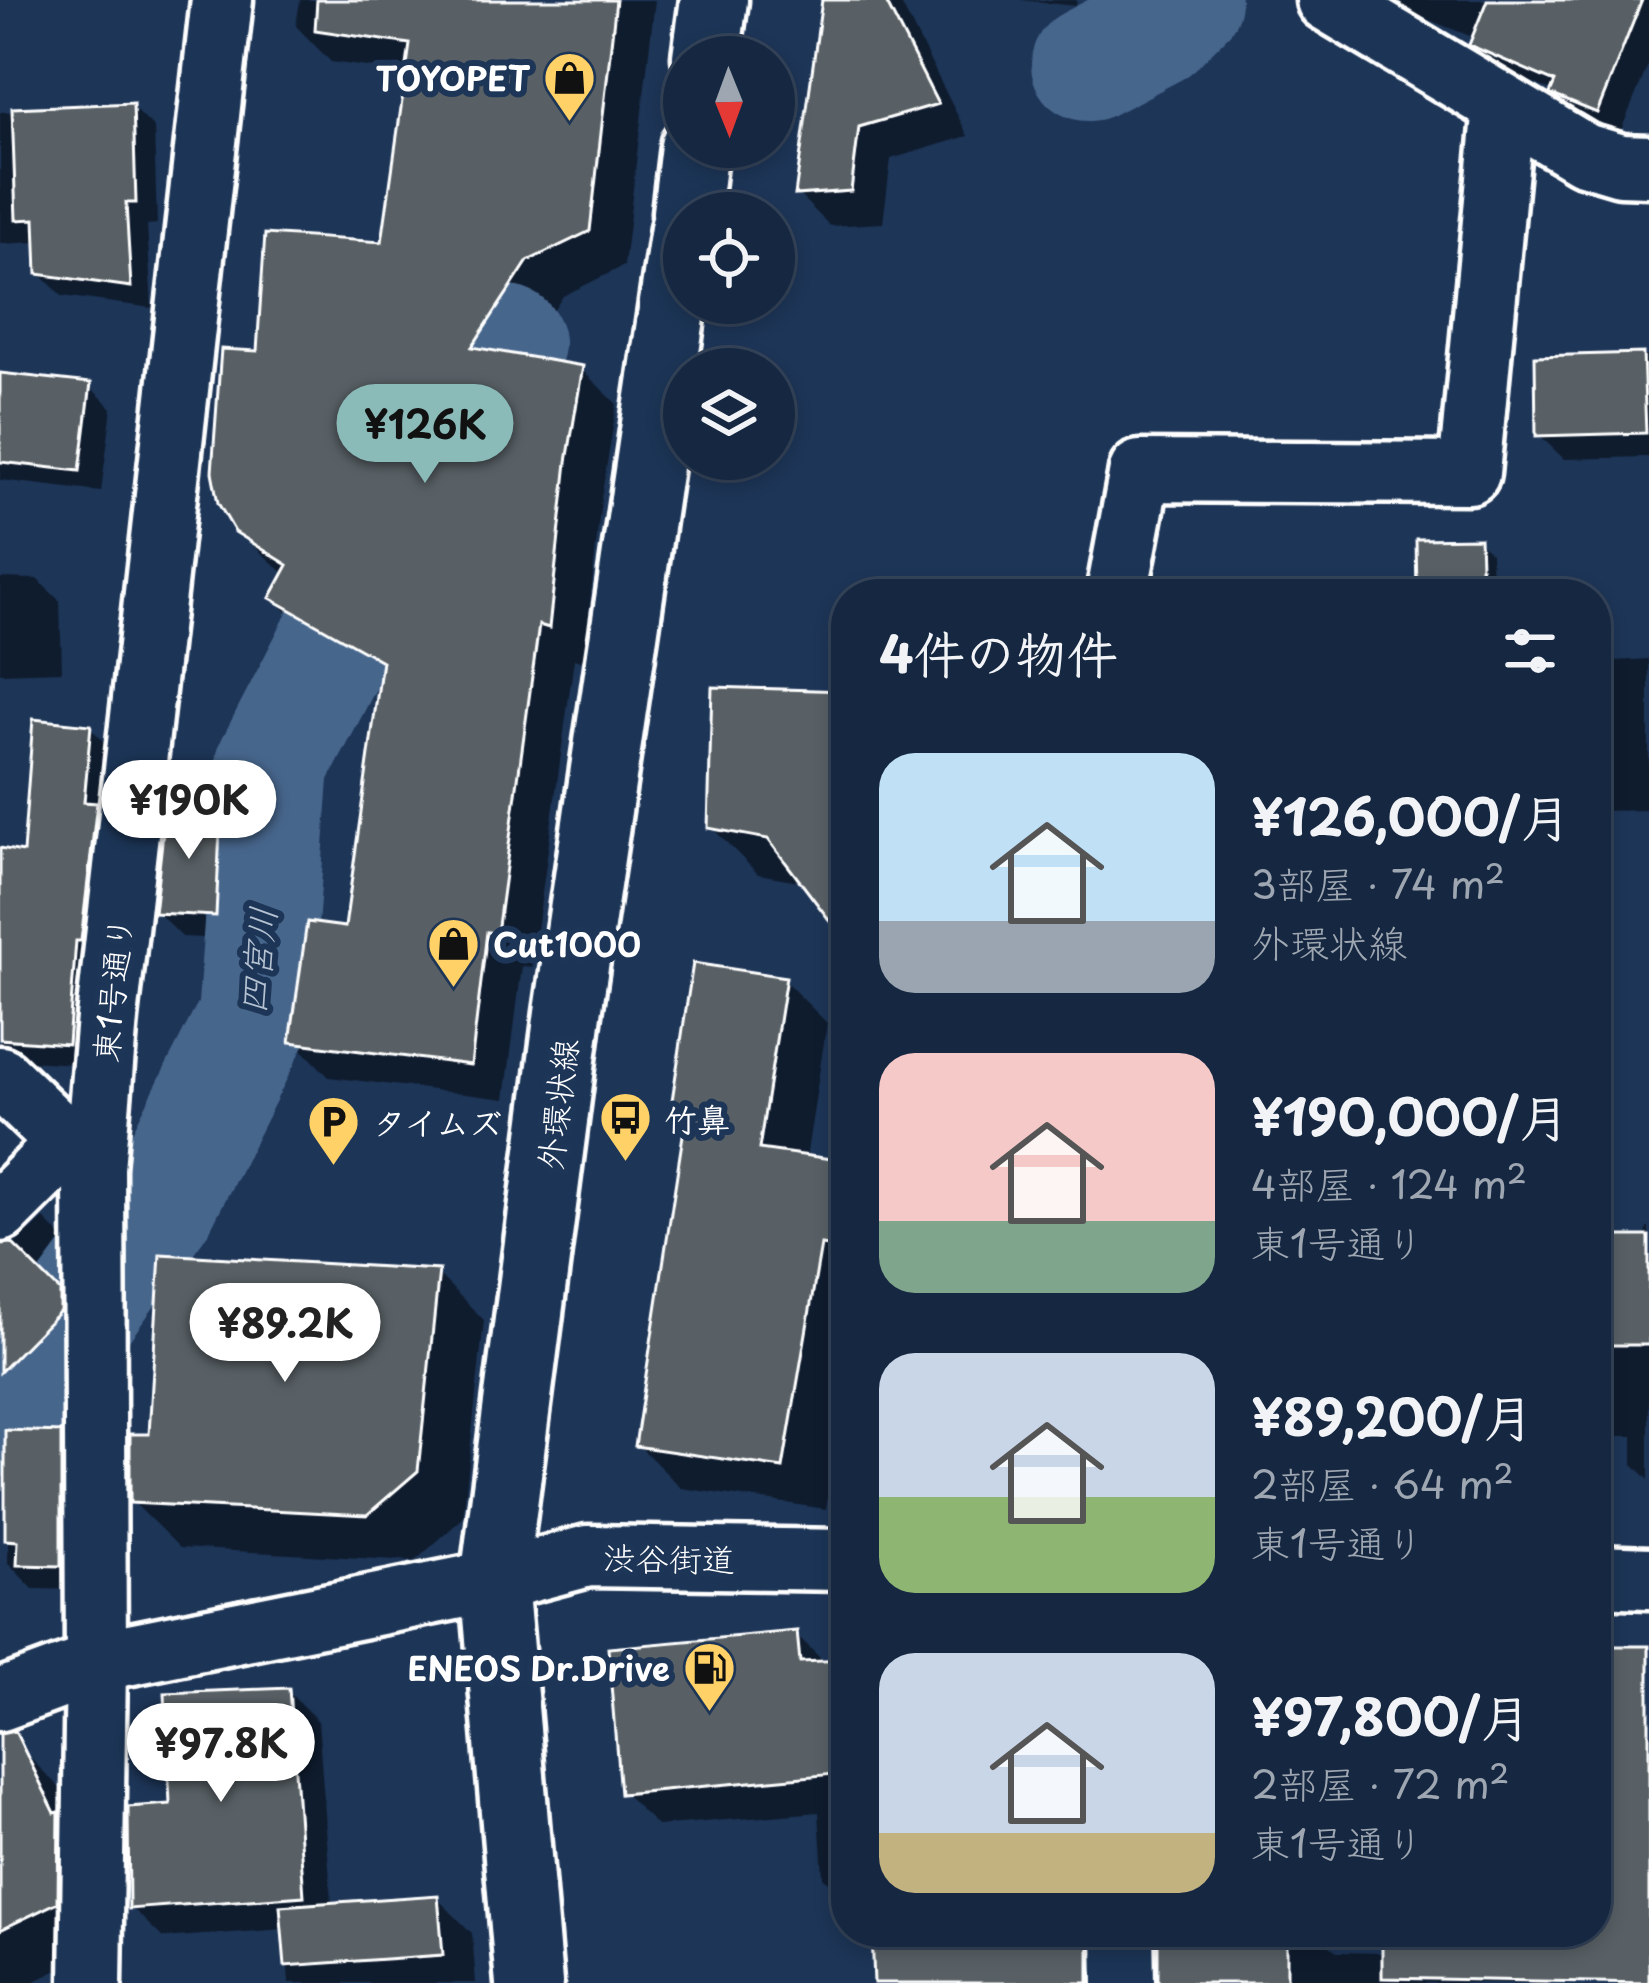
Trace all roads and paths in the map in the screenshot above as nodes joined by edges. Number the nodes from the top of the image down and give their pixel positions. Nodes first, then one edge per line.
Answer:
1 (222, 0) edge
2 (714, 0) edge
3 (1327, 0) edge
4 (709, 36) edge
5 (1504, 106) junction
6 (1649, 166) edge
7 (670, 324) edge
8 (1120, 579) edge
9 (0, 1077) edge
10 (81, 1155) junction
11 (0, 1211) edge
12 (831, 1560) edge
13 (1611, 1577) edge
14 (1649, 1578) edge
15 (494, 1581) junction
16 (95, 1666) junction
17 (0, 1700) edge
18 (1123, 1947) edge
19 (91, 1983) edge
20 (530, 1983) edge
21 (1124, 1983) edge

1 - 10 street, 東1号通り
2 - 4 street
3 - 5 street
5 - 6 street
5 - 8 street
7 - 15 street, 外環状線
9 - 10 street
10 - 11 street
10 - 16 street, 東1号通り
12 - 15 street, 渋谷街道
13 - 14 street
15 - 16 street, 渋谷街道
15 - 20 street, 外環状線
16 - 17 street, 渋谷街道
16 - 19 street, 東1号通り
18 - 21 street

